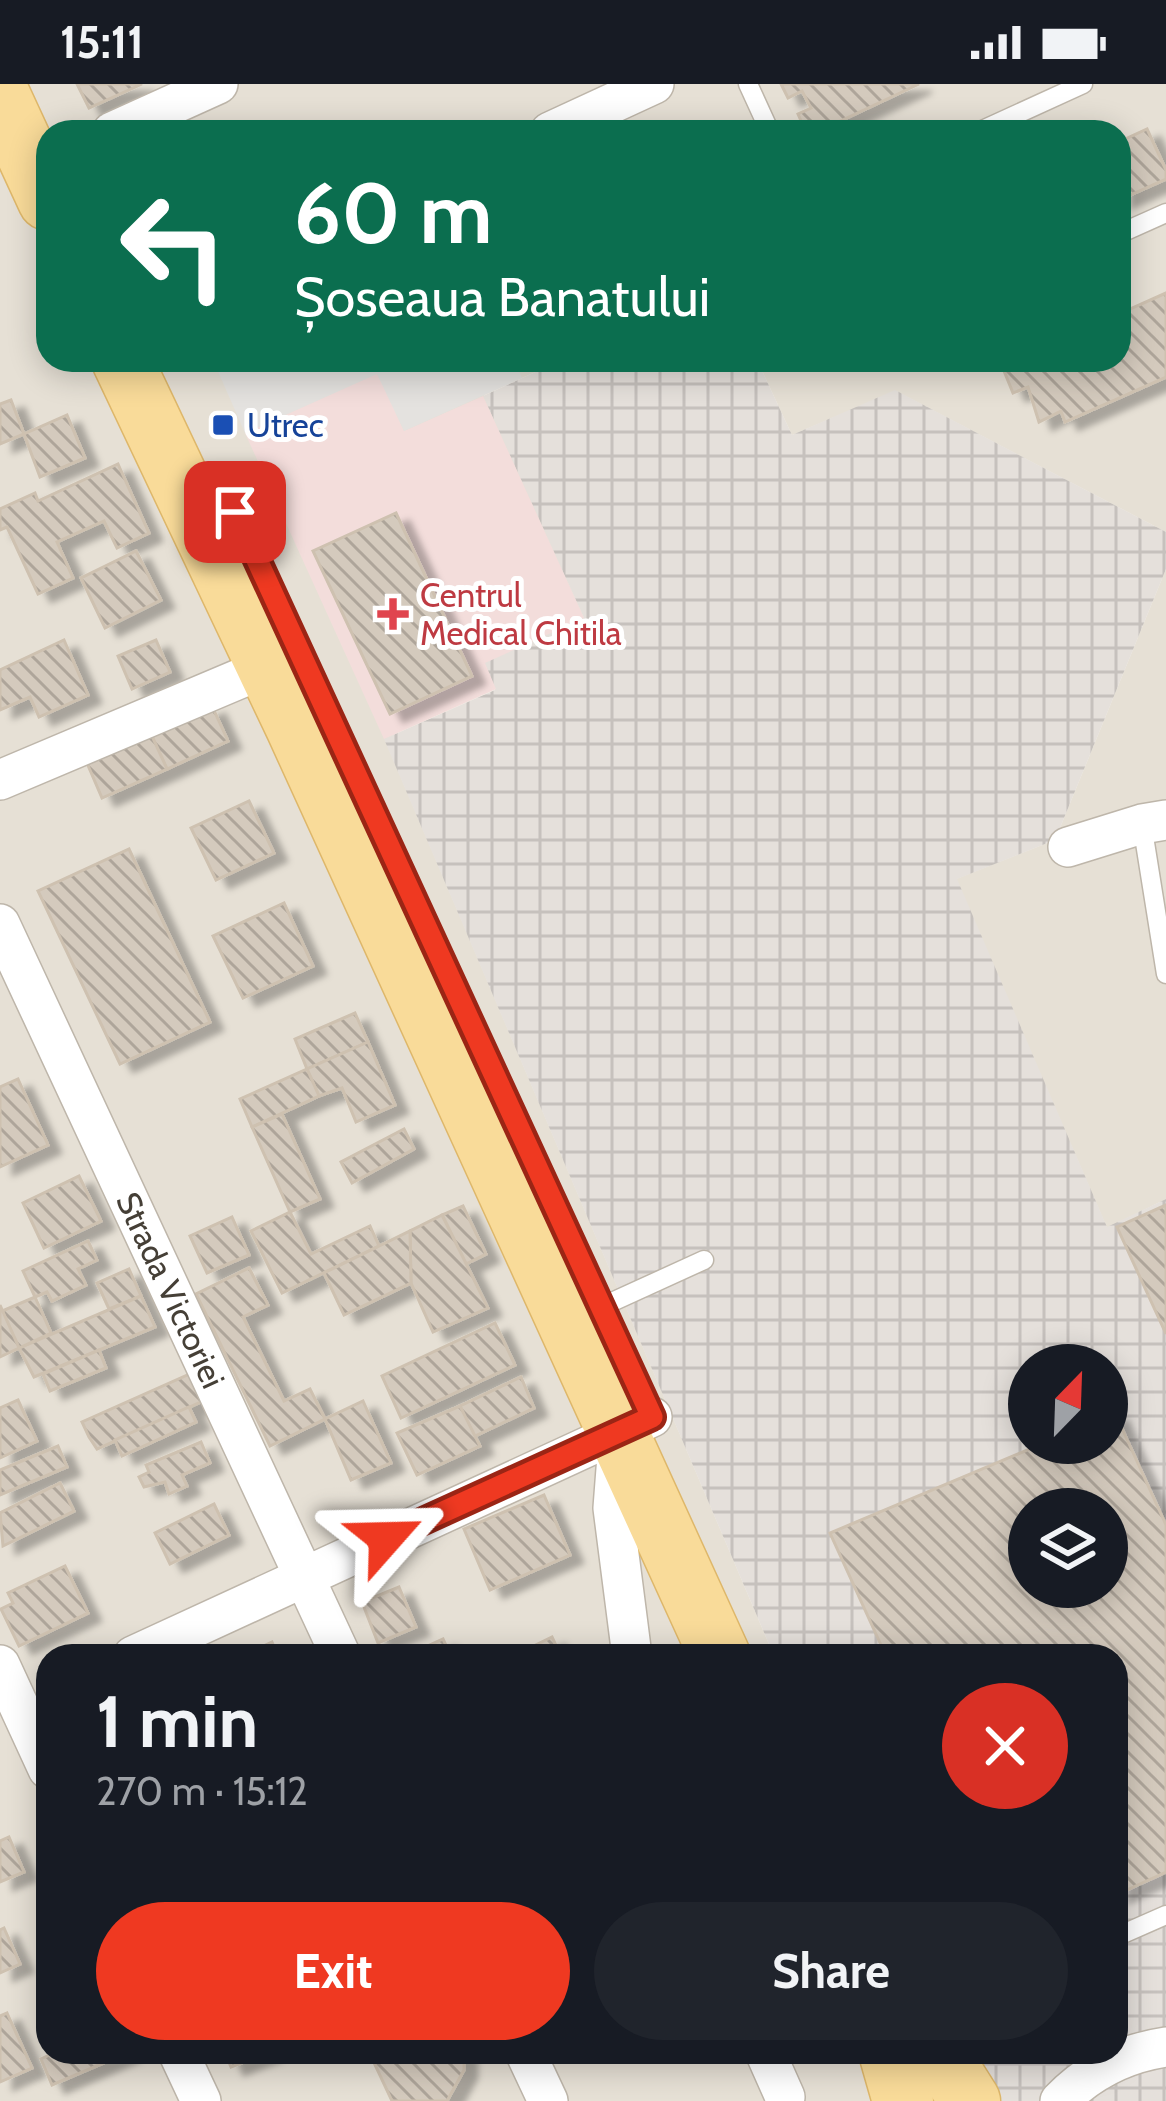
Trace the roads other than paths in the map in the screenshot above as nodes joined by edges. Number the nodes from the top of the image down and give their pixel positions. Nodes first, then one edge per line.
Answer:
1 (39, 84) edge
2 (218, 84) edge
3 (654, 84) edge
4 (748, 84) edge
5 (1082, 84) edge
6 (0, 96) edge
7 (56, 120) edge
8 (138, 120) edge
9 (576, 120) edge
10 (764, 120) edge
11 (1004, 120) edge
12 (36, 174) edge
13 (1166, 213) edge
14 (1131, 229) edge
15 (128, 372) edge
16 (170, 372) edge
17 (265, 668) junction
18 (0, 780) edge
19 (1154, 822) edge
20 (1068, 847) dead end
21 (0, 923) edge
22 (1166, 974) edge
23 (704, 1260) dead end
24 (601, 1307) junction
25 (636, 1424) junction
26 (304, 1576) junction
27 (159, 1644) edge
28 (335, 1644) edge
29 (630, 1644) edge
30 (716, 1644) edge
31 (754, 1644) edge
32 (0, 1665) edge
33 (23, 1708) edge
34 (36, 1740) edge
35 (1166, 1915) edge
36 (1128, 1932) edge
37 (1166, 2047) edge
38 (1128, 2056) edge
39 (184, 2064) edge
40 (531, 2064) edge
41 (770, 2064) edge
42 (892, 2064) edge
43 (947, 2064) edge
44 (1109, 2064) edge
45 (785, 2097) dead end
46 (201, 2101) edge
47 (548, 2101) edge
48 (903, 2101) edge
49 (970, 2101) edge
50 (1060, 2101) edge

1 - 7 main road
2 - 8 street
3 - 9 street
4 - 10 lane
5 - 11 lane
6 - 12 main road
13 - 14 lane
15 - 17 main road
16 - 24 main road
17 - 18 street
17 - 25 main road
19 - 20 street
19 - 22 lane
21 - 26 street, Strada Victoriei
23 - 24 lane
24 - 25 main road
25 - 26 street
25 - 29 street
25 - 30 main road
25 - 31 main road
26 - 27 street
26 - 28 street, Strada Victoriei
32 - 33 street
33 - 34 street
35 - 36 lane
37 - 38 street
39 - 46 street
40 - 47 street
41 - 45 street
42 - 48 main road
43 - 49 main road
44 - 50 street

